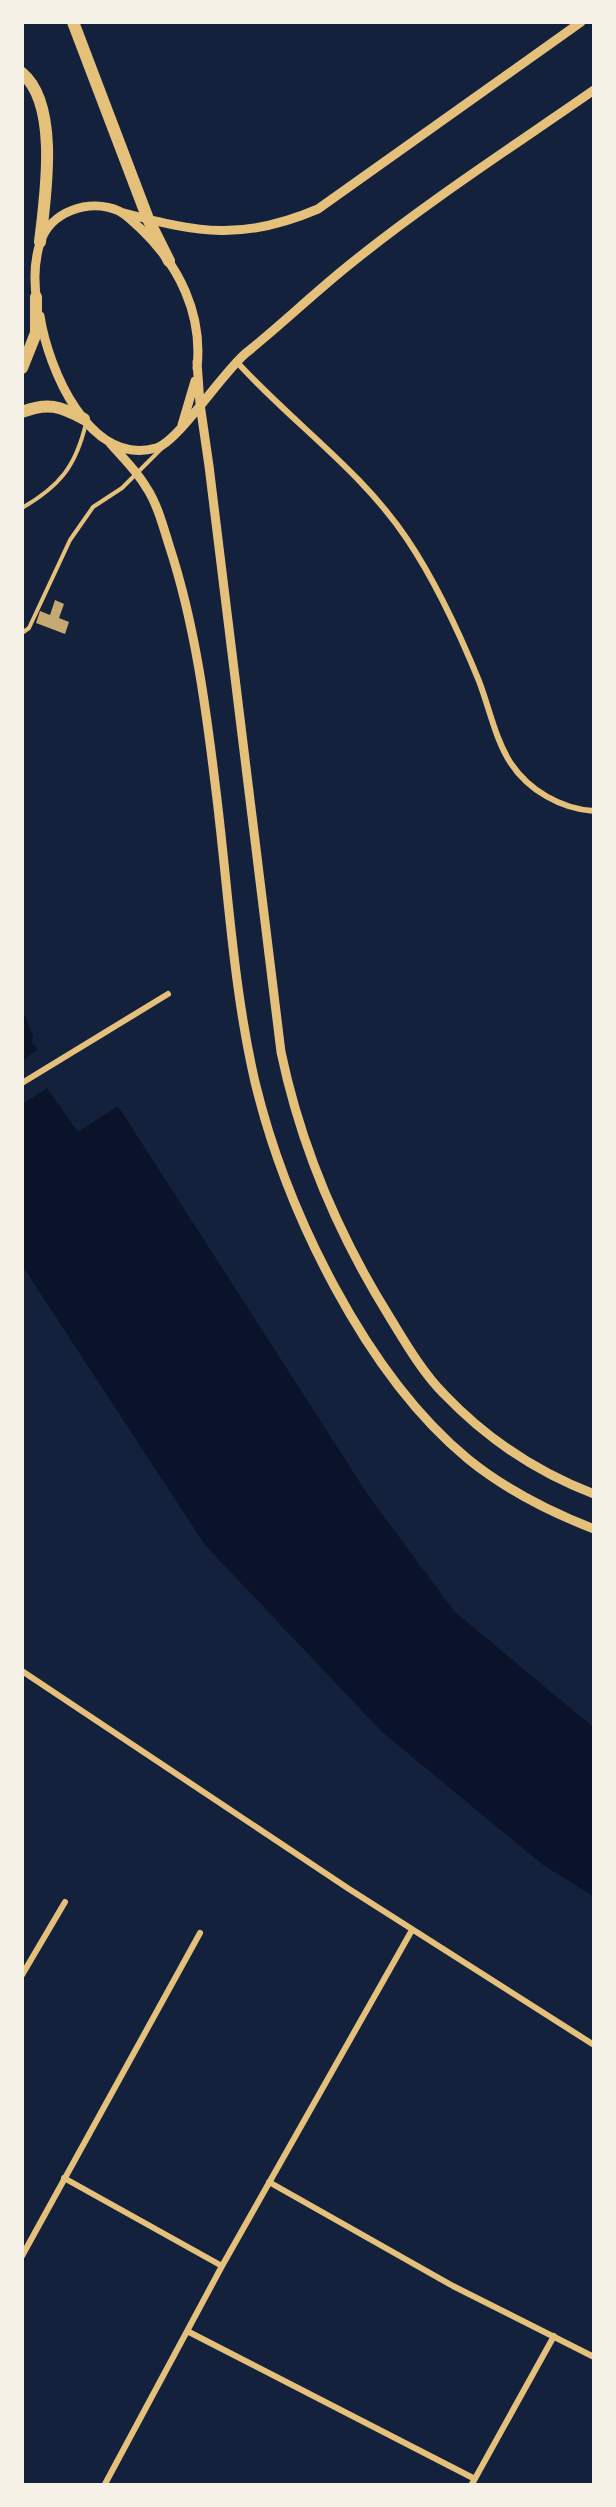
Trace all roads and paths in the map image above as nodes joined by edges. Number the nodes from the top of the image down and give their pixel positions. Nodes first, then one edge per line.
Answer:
1 (73, 22) edge
2 (581, 22) edge
3 (22, 73) edge
4 (594, 90) edge
5 (121, 212) junction
6 (148, 219) junction
7 (40, 242) junction
8 (169, 261) junction
9 (36, 297) junction
10 (197, 362) junction
11 (236, 362) junction
12 (22, 368) edge
13 (200, 404) junction
14 (22, 412) edge
15 (85, 421) junction
16 (182, 425) junction
17 (110, 443) junction
18 (167, 443) junction
19 (136, 474) junction
20 (22, 508) edge
21 (22, 633) edge
22 (594, 811) edge
23 (168, 994) dead end
24 (22, 1083) edge
25 (594, 1494) edge
26 (594, 1529) edge
27 (22, 1671) edge
28 (65, 1902) dead end
29 (412, 1930) junction
30 (200, 1933) dead end
31 (23, 1972) edge
32 (594, 2045) edge
33 (64, 2178) junction
34 (269, 2182) junction
35 (22, 2256) edge
36 (222, 2266) junction
37 (187, 2331) junction
38 (554, 2336) junction
39 (594, 2356) edge
40 (473, 2482) edge
41 (105, 2484) edge

1 - 6 highway
2 - 6 street
3 - 7 highway
4 - 11 street
5 - 6 street
5 - 7 street
5 - 8 street
6 - 8 highway
7 - 9 street
8 - 10 street
9 - 12 highway
9 - 15 street
10 - 13 street
10 - 16 street
11 - 13 street
11 - 22 street
13 - 16 street
13 - 25 street
14 - 15 highway
15 - 17 street
15 - 20 lane
16 - 18 street
17 - 18 street
17 - 19 street
18 - 19 lane
19 - 21 lane
19 - 26 street
23 - 24 street
27 - 29 street
28 - 31 street
29 - 32 street
29 - 34 street
30 - 33 street
33 - 35 street
33 - 36 street
34 - 36 street
34 - 38 street
36 - 37 street
37 - 40 street
37 - 41 street
38 - 39 street
38 - 40 street

